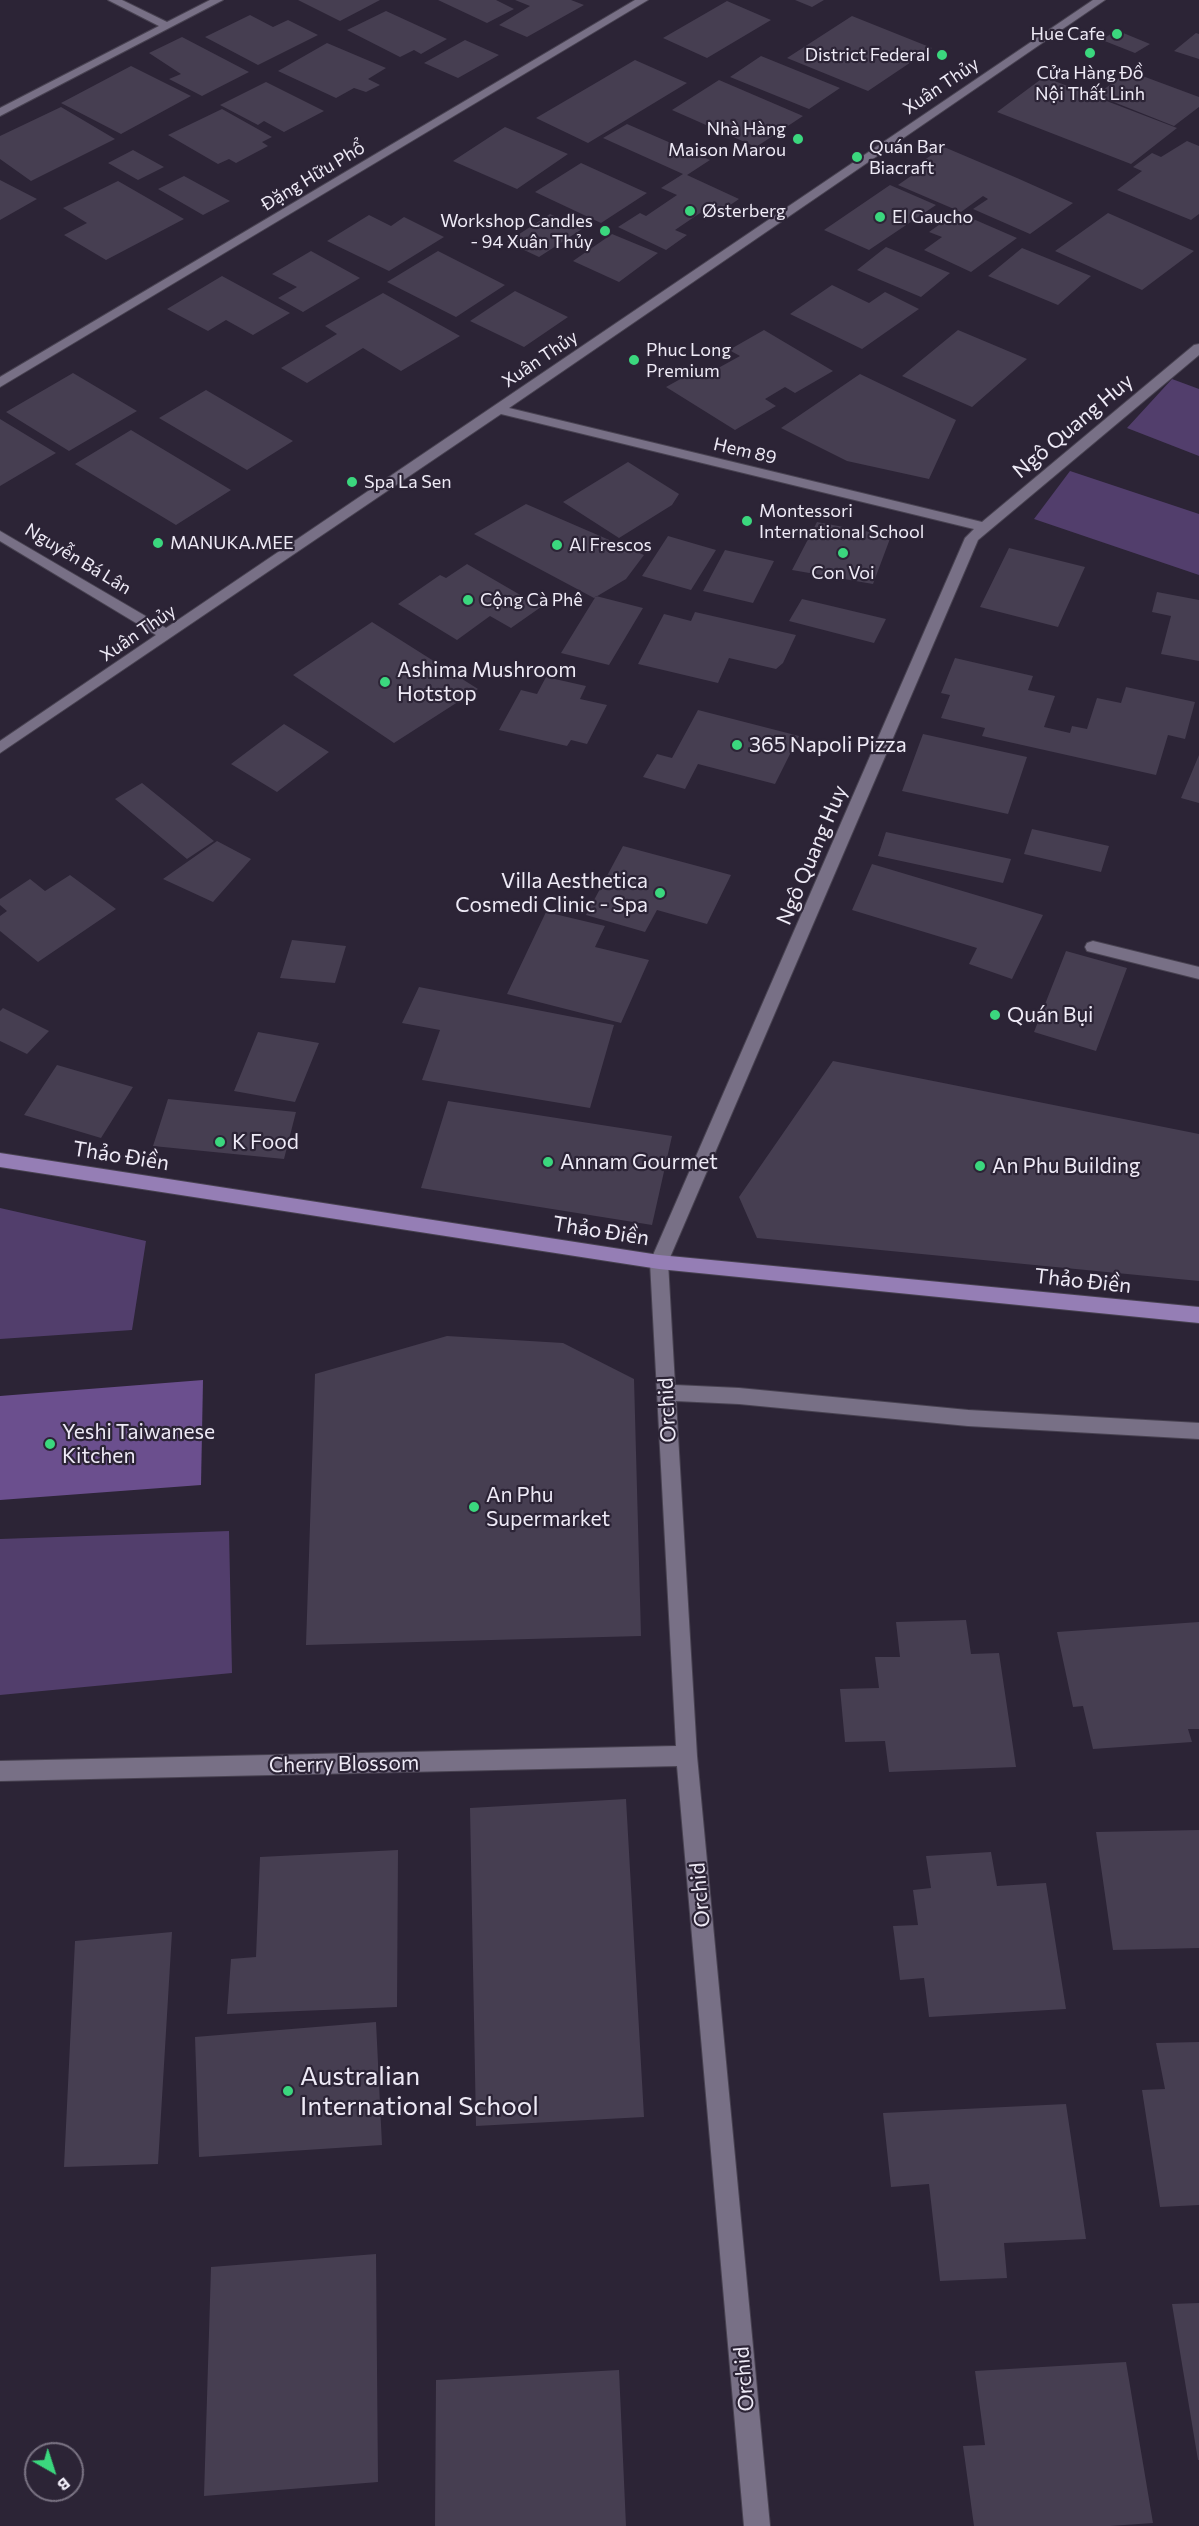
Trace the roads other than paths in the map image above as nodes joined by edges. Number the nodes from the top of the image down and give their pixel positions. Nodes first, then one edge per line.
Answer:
1 (113, 0) edge
2 (218, 0) edge
3 (644, 0) edge
4 (1100, 0) edge
5 (167, 26) junction
6 (0, 112) edge
7 (1199, 348) edge
8 (0, 383) edge
9 (498, 409) junction
10 (985, 527) junction
11 (0, 535) edge
12 (166, 635) junction
13 (0, 748) edge
14 (1093, 947) dead end
15 (1199, 973) edge
16 (0, 1160) edge
17 (659, 1262) junction
18 (1199, 1316) edge
19 (666, 1392) junction
20 (1199, 1431) edge
21 (687, 1756) junction
22 (0, 1771) edge
23 (757, 2526) edge

1 - 5 street
2 - 5 street
3 - 8 street, Đặng Hữu Phổ
4 - 9 street, Xuân Thủy
5 - 6 street
7 - 10 street, Ngô Quang Huy
9 - 10 street, Hem 89
9 - 12 street, Xuân Thủy
10 - 17 street, Ngô Quang Huy
11 - 12 street, Nguyễn Bá Lân
12 - 13 street, Xuân Thủy
14 - 15 street
16 - 17 main road, Thảo Điền
17 - 18 main road, Thảo Điền
17 - 19 street, Orchid
19 - 20 street
19 - 21 street, Orchid
21 - 22 street, Cherry Blossom
21 - 23 street, Orchid

